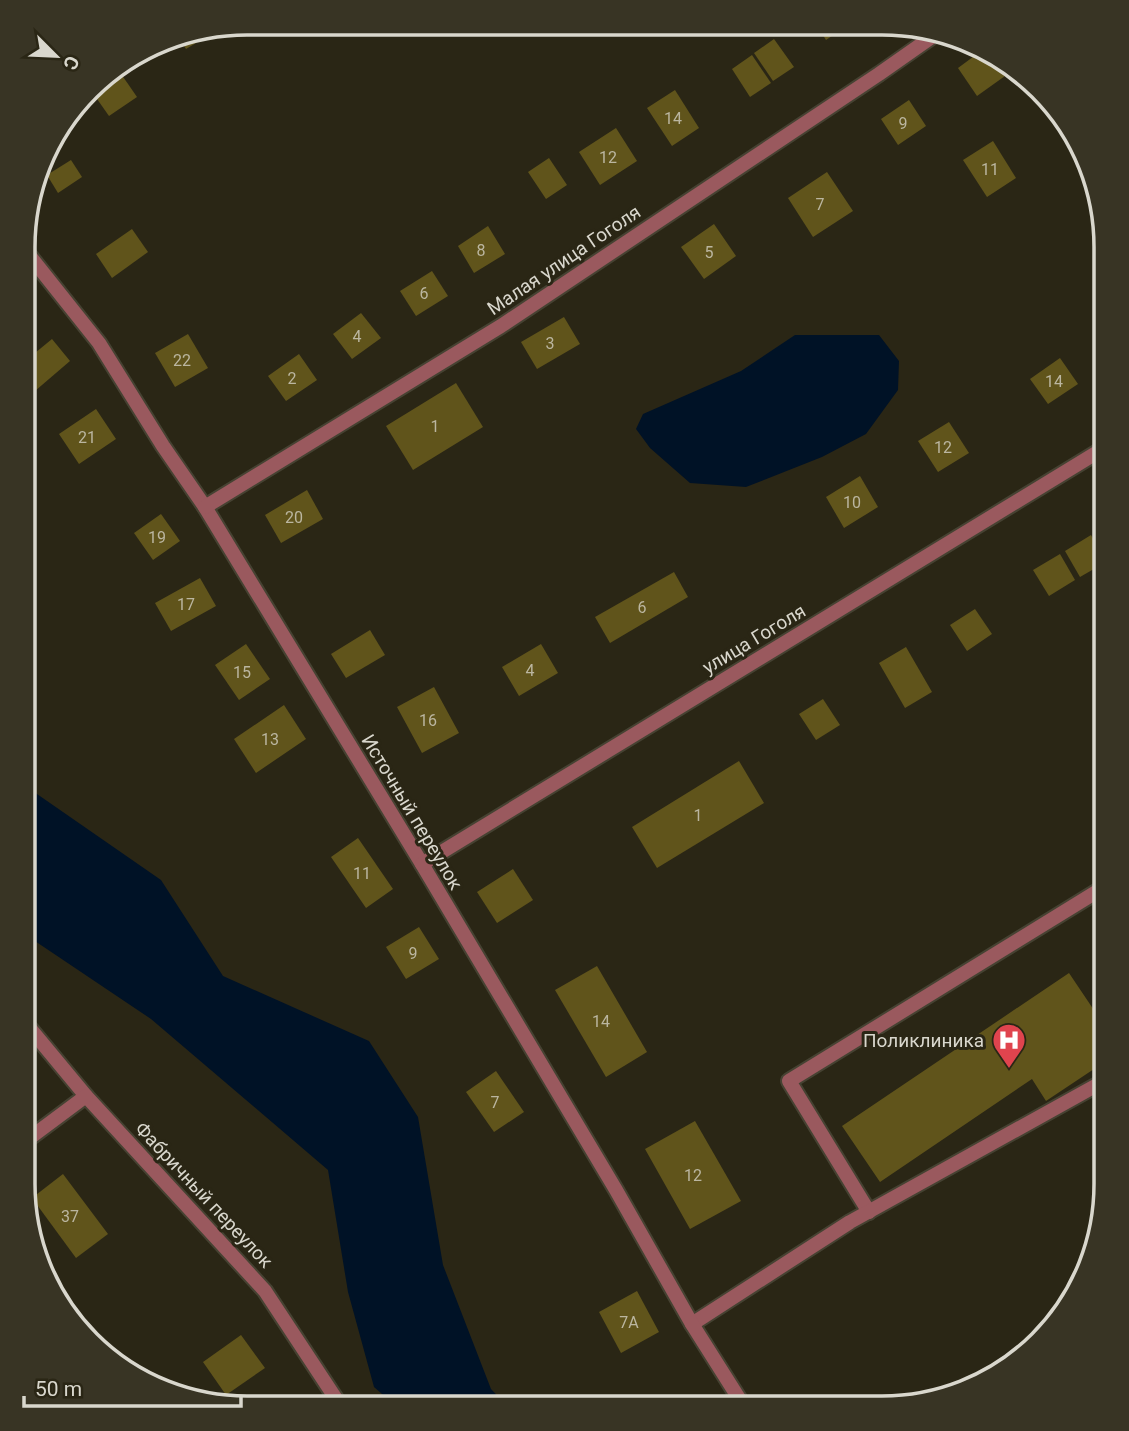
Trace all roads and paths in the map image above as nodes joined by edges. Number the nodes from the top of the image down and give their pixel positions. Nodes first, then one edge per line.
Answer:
1 (927, 40) edge
2 (35, 263) edge
3 (1094, 454) edge
4 (205, 507) junction
5 (422, 864) junction
6 (1094, 894) edge
7 (35, 1034) edge
8 (1094, 1087) edge
9 (86, 1096) junction
10 (35, 1134) edge
11 (869, 1212) junction
12 (692, 1324) junction
13 (334, 1396) edge
14 (737, 1396) edge

1 - 4 street, Малая улица Гоголя
2 - 4 street, Источный переулок
3 - 5 street, улица Гоголя
4 - 5 street, Источный переулок
5 - 12 street, Источный переулок
6 - 11 street
7 - 9 street, Фабричный переулок
8 - 11 street
9 - 10 street
9 - 13 street, Фабричный переулок
11 - 12 street
12 - 14 street, Источный переулок

